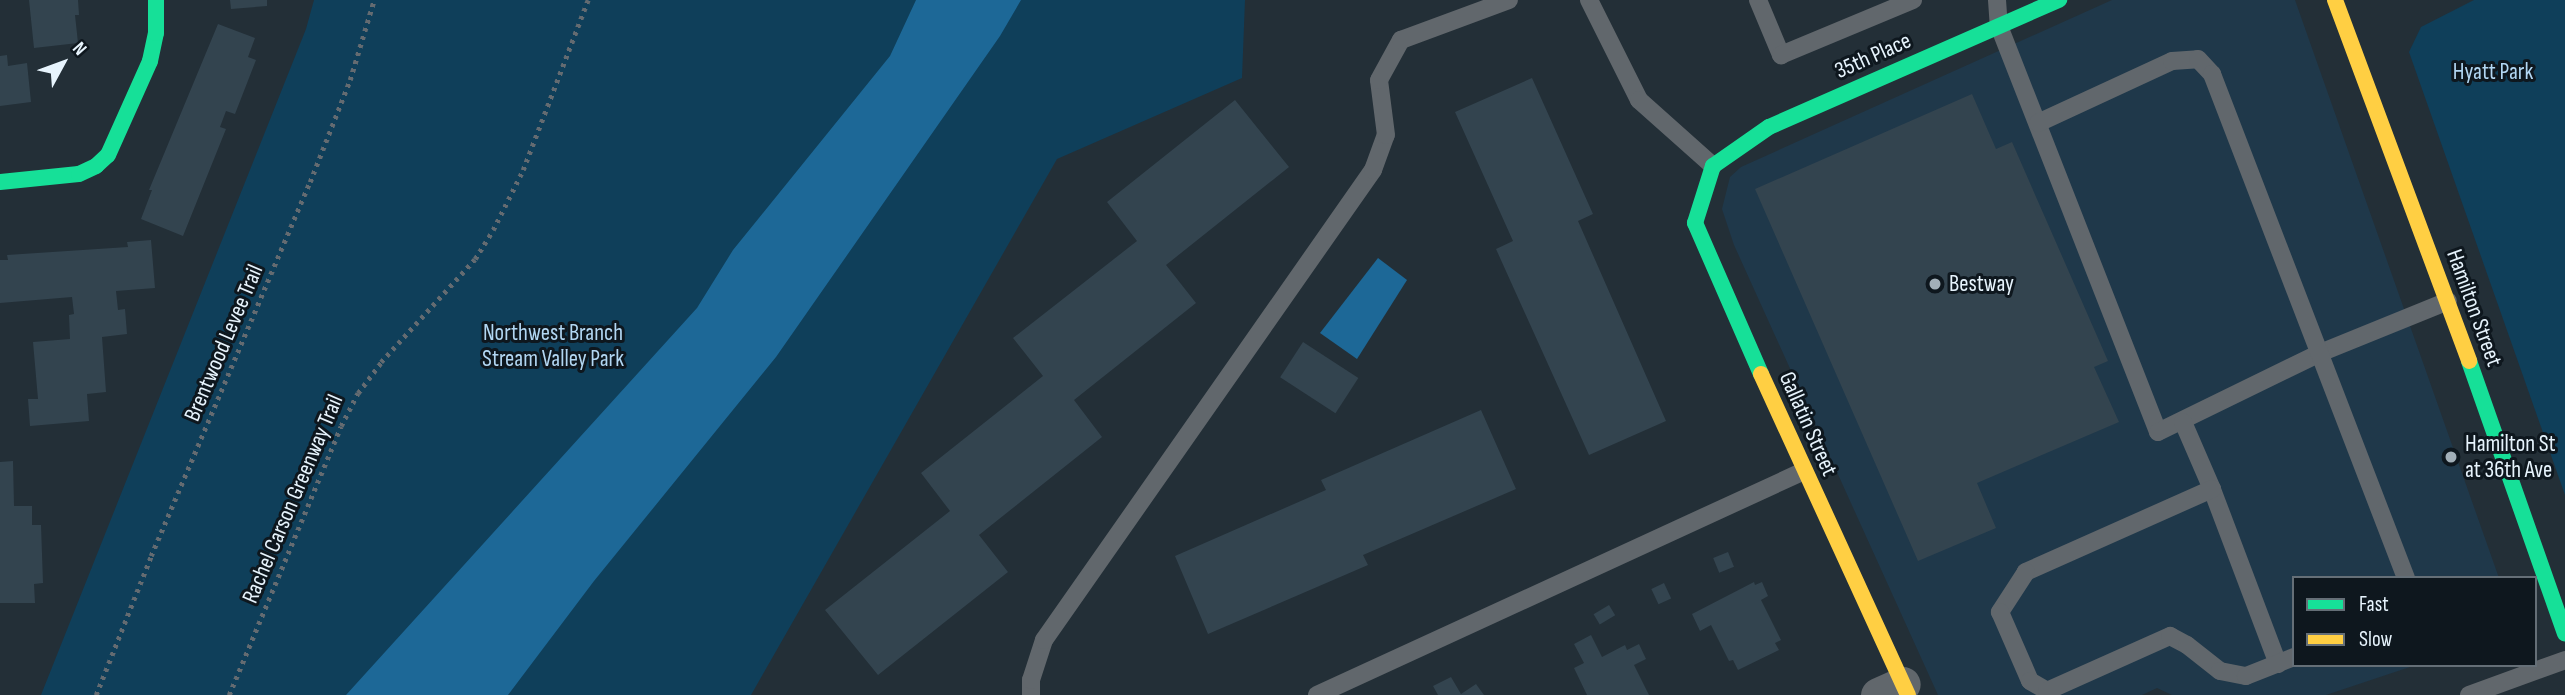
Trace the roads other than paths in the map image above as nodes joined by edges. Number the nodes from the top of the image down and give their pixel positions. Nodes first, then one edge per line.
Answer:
1 (156, 0) edge
2 (1509, 0) edge
3 (1590, 0) edge
4 (1758, 0) edge
5 (1913, 0) edge
6 (1997, 0) edge
7 (2059, 0) edge
8 (2335, 0) edge
9 (1999, 26) junction
10 (2038, 123) junction
11 (1713, 166) junction
12 (0, 182) edge
13 (2448, 301) junction
14 (2320, 353) junction
15 (2183, 422) junction
16 (1804, 471) junction
17 (2212, 489) junction
18 (2405, 576) edge
19 (2563, 623) edge
20 (2565, 660) edge
21 (2286, 661) edge
22 (1896, 691) edge
23 (1031, 695) edge
24 (1317, 695) edge
25 (2469, 695) edge

1 - 12 street
2 - 23 lane
3 - 11 lane
4 - 5 lane
6 - 9 lane
7 - 9 street, 35th Place
8 - 13 street, Hamilton Street
9 - 10 lane
9 - 11 street, 35th Place
10 - 14 lane
10 - 15 lane
11 - 16 street, Gallatin Street
13 - 14 lane
13 - 19 street, Hamilton Street
14 - 15 lane
14 - 18 lane
15 - 17 lane
16 - 22 street, Gallatin Street
16 - 24 lane
17 - 21 lane
17 - 21 lane
20 - 25 lane

